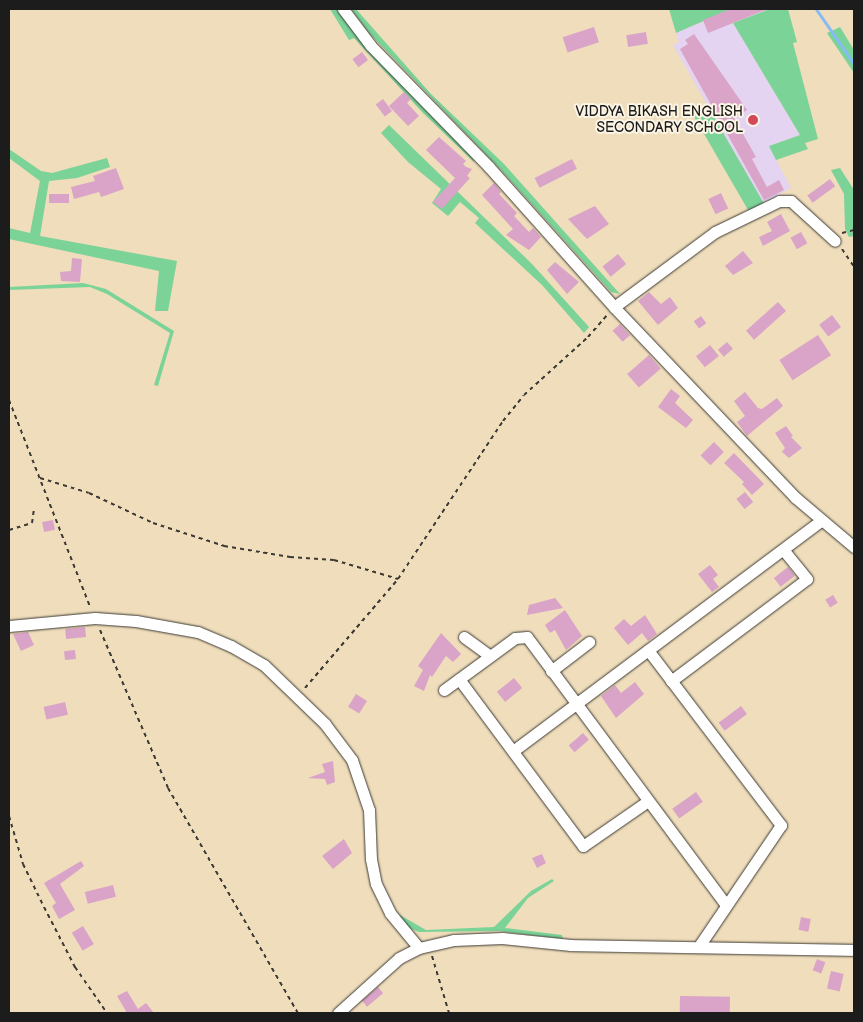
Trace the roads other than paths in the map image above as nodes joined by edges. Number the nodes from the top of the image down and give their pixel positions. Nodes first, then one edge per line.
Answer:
1 (343, 9) edge
2 (835, 241) road end
3 (614, 307) junction
4 (820, 521) junction
5 (854, 547) edge
6 (783, 549) junction
7 (9, 626) edge
8 (464, 637) dead end
9 (589, 642) dead end
10 (648, 650) junction
11 (489, 655) junction
12 (551, 671) junction
13 (459, 679) junction
14 (671, 681) junction
15 (444, 690) dead end
16 (577, 704) junction
17 (513, 751) junction
18 (648, 801) junction
19 (726, 905) junction
20 (699, 946) junction
21 (419, 948) junction
22 (854, 950) edge
23 (338, 1013) edge

1 - 3 street
2 - 3 street
3 - 4 street
4 - 5 street
4 - 6 street
6 - 10 street
6 - 14 street
7 - 21 street
8 - 11 street
9 - 12 street
10 - 14 street
10 - 16 street
11 - 12 street
11 - 13 street
12 - 16 street
13 - 15 street
13 - 17 street
14 - 19 street
16 - 17 street
16 - 18 street
17 - 18 street
18 - 19 street
19 - 20 street
20 - 21 street
20 - 22 street
21 - 23 street

